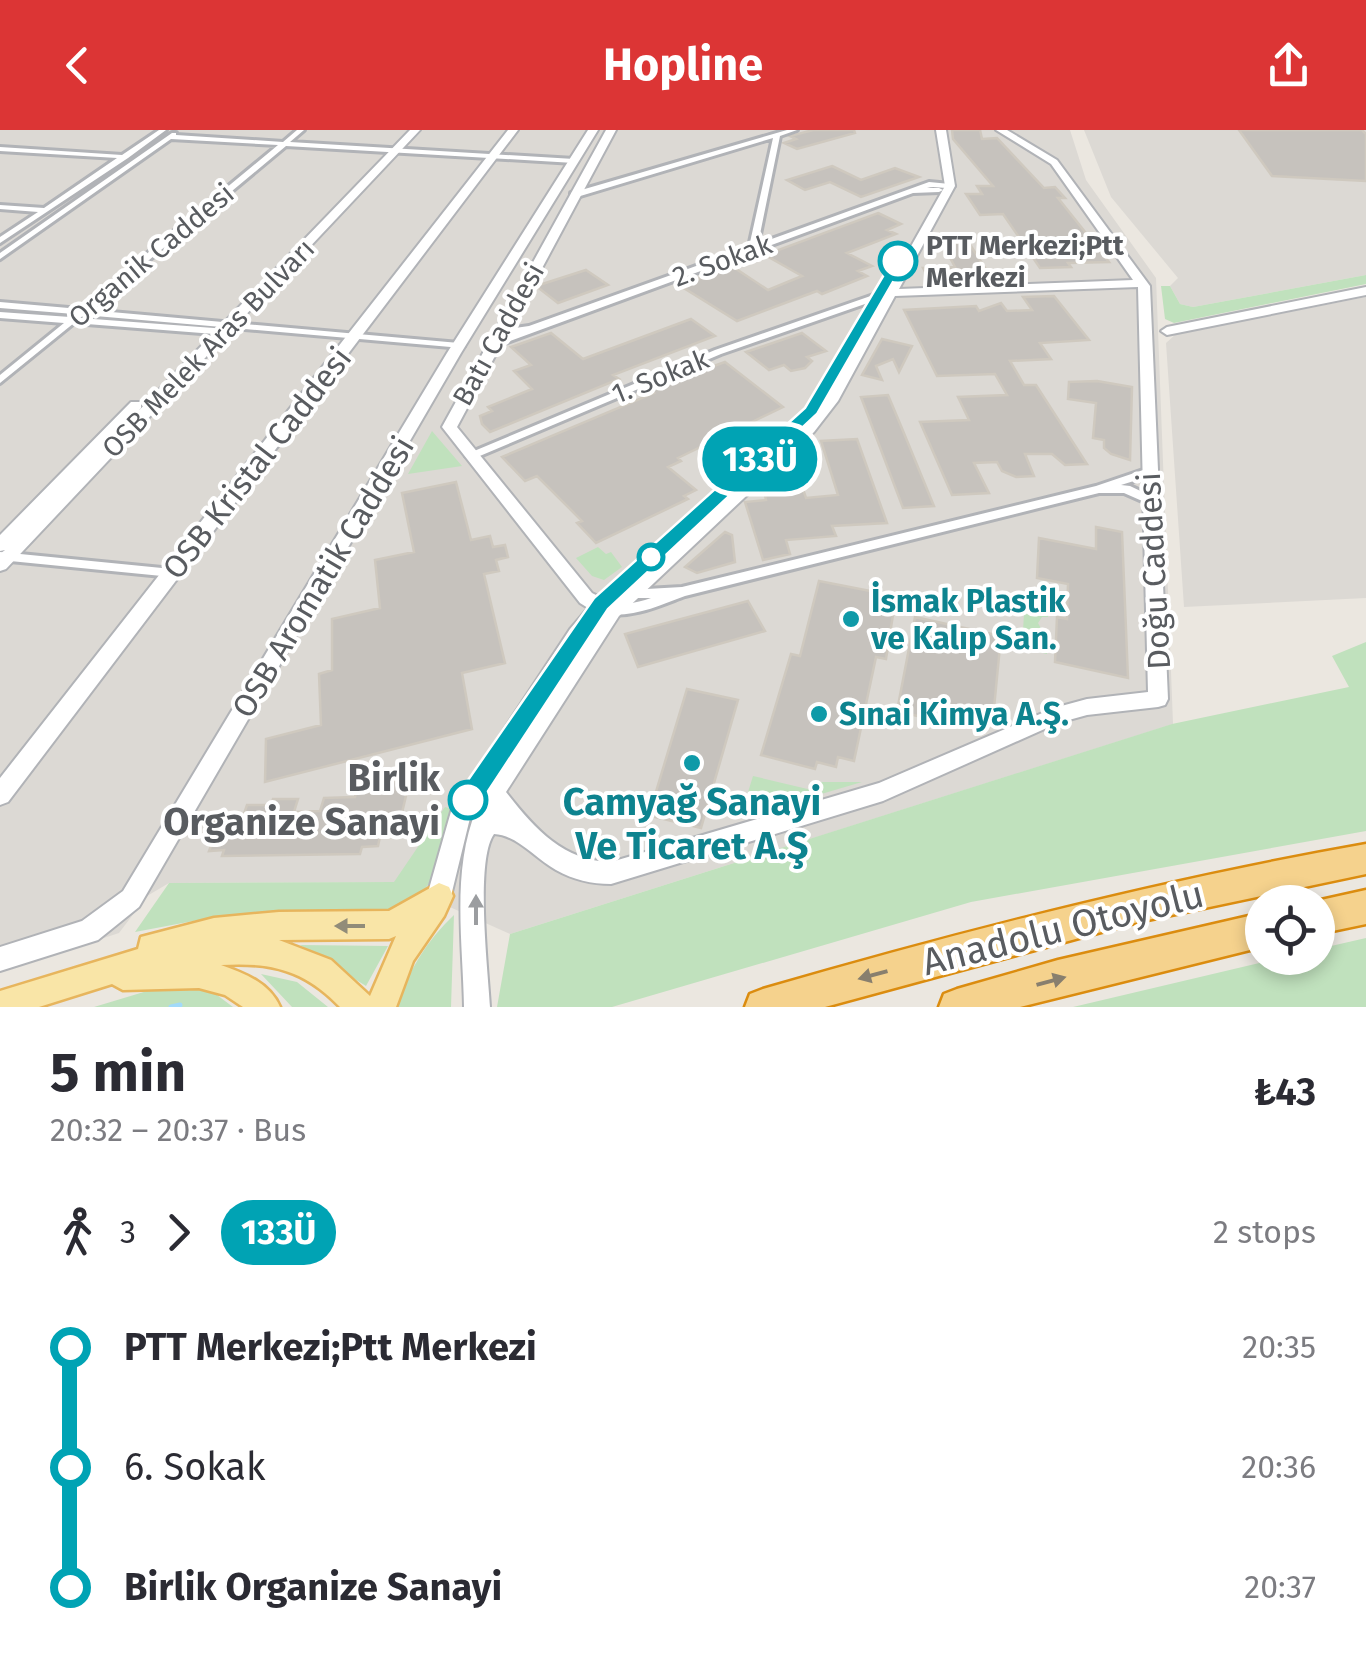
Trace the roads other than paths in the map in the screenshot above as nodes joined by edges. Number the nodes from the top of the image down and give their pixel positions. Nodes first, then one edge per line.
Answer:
1 (180, 130) edge
2 (302, 130) edge
3 (406, 130) edge
4 (416, 130) edge
5 (513, 130) edge
6 (593, 130) edge
7 (611, 130) edge
8 (794, 130) edge
9 (933, 130) edge
10 (941, 130) edge
11 (1001, 130) edge
12 (166, 134) edge
13 (776, 135) junction
14 (286, 144) junction
15 (0, 150) edge
16 (391, 150) junction
17 (492, 156) junction
18 (126, 157) junction
19 (574, 161) junction
20 (943, 187) junction
21 (574, 194) junction
22 (0, 206) edge
23 (47, 210) junction
24 (0, 241) edge
25 (753, 249) junction
26 (0, 257) edge
27 (1143, 282) junction
28 (1366, 291) edge
29 (882, 297) junction
30 (0, 306) edge
31 (81, 312) junction
32 (0, 315) edge
33 (70, 321) junction
34 (218, 327) junction
35 (1167, 331) dead end
36 (494, 339) junction
37 (353, 340) junction
38 (456, 350) junction
39 (0, 380) edge
40 (418, 417) junction
41 (451, 420) junction
42 (471, 456) junction
43 (1148, 472) junction
44 (1099, 489) junction
45 (1149, 500) junction
46 (2, 556) edge
47 (172, 573) junction
48 (682, 592) junction
49 (613, 602) junction
50 (484, 793) junction
51 (0, 796) edge
52 (481, 830) junction
53 (526, 836) junction
54 (1366, 859) edge
55 (439, 896) junction
56 (1366, 907) edge
57 (1335, 913) edge
58 (1245, 934) edge
59 (0, 960) edge
60 (71, 981) junction
61 (0, 1006) edge
62 (265, 1007) edge
63 (360, 1007) edge
64 (381, 1007) edge
65 (477, 1007) edge
66 (763, 1007) edge
67 (957, 1007) edge

1 - 12 street
2 - 14 street, Organik Caddesi
3 - 16 street
4 - 16 street, OSB Melek Aras Bulvarı
5 - 17 street, OSB Kristal Caddesi
6 - 19 street, OSB Aromatik Caddesi
7 - 21 street, Batı Caddesi
8 - 13 street
9 - 20 street
10 - 20 street
11 - 27 street
12 - 14 street
12 - 18 street
12 - 26 street
13 - 21 street
13 - 25 street
14 - 16 street
14 - 31 street, Organik Caddesi
15 - 18 street
16 - 17 street
16 - 34 street, OSB Melek Aras Bulvarı
17 - 19 street
17 - 37 street, OSB Kristal Caddesi
18 - 23 street
19 - 38 street, OSB Aromatik Caddesi
20 - 25 street, 2. Sokak
20 - 29 street
21 - 36 street, Batı Caddesi
22 - 23 street
23 - 24 street
25 - 36 street, 2. Sokak
27 - 29 street
27 - 43 street, Doğu Caddesi
28 - 35 street
29 - 42 street, 1. Sokak
29 - 49 street
29 - 49 street
30 - 31 street
31 - 33 street, Organik Caddesi
31 - 34 street
32 - 33 street
33 - 34 street
33 - 39 street, Organik Caddesi
34 - 37 street
34 - 46 street, OSB Melek Aras Bulvarı
36 - 41 street, Batı Caddesi
37 - 38 street
37 - 47 street, OSB Kristal Caddesi
38 - 40 street, OSB Aromatik Caddesi
40 - 41 street
40 - 59 street, OSB Aromatik Caddesi
41 - 42 street, Batı Caddesi
42 - 49 street, Batı Caddesi
43 - 44 street
43 - 45 street, Doğu Caddesi
44 - 45 street
44 - 48 street
45 - 53 street, Doğu Caddesi
46 - 47 street
47 - 51 street, OSB Kristal Caddesi
48 - 49 street
48 - 49 street
49 - 50 street
50 - 52 street
50 - 53 street, Doğu Caddesi
50 - 55 street
52 - 53 street, Doğu Caddesi
65 -> 52 street
54 -> 66 highway, Anadolu Otoyolu
55 -> 60 main road
55 - 64 main road
56 - 57 highway
67 -> 58 highway, Anadolu Otoyolu
60 - 61 main road
60 - 62 main road
60 - 63 main road

